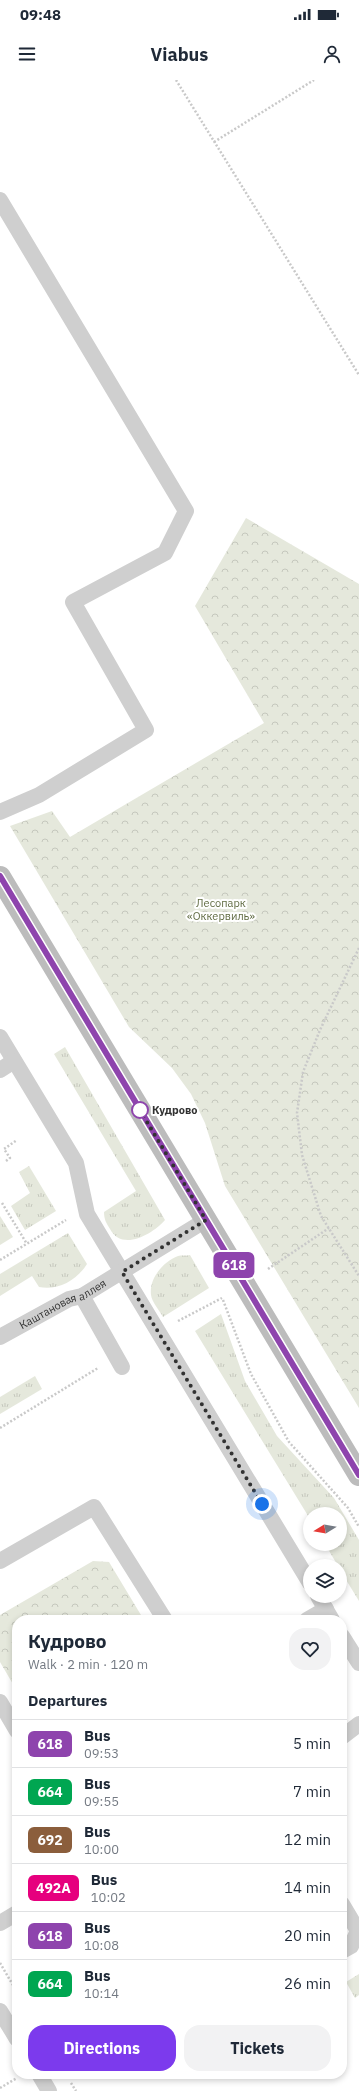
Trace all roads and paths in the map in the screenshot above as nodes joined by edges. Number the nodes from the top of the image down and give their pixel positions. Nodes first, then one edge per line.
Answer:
1 (176, 80) edge
2 (314, 80) edge
3 (214, 142) junction
4 (0, 200) edge
5 (359, 375) edge
6 (0, 812) edge
7 (0, 876) edge
8 (359, 948) edge
9 (0, 1037) edge
10 (14, 1061) junction
11 (0, 1070) edge
12 (17, 1140) dead end
13 (6, 1160) dead end
14 (2, 1203) dead end
15 (67, 1220) dead end
16 (206, 1220) junction
17 (329, 1228) junction
18 (27, 1244) junction
19 (0, 1260) edge
20 (268, 1269) dead end
21 (122, 1272) junction
22 (359, 1276) edge
23 (219, 1293) dead end
24 (82, 1296) junction
25 (222, 1298) junction
26 (175, 1323) dead end
27 (0, 1337) edge
28 (112, 1351) junction
29 (122, 1367) dead end
30 (0, 1428) edge
31 (359, 1475) edge
32 (359, 1527) edge
33 (0, 1561) edge
34 (303, 1571) edge
35 (325, 1608) edge
36 (162, 1615) edge
37 (314, 1615) edge
38 (347, 1644) edge
39 (359, 1663) edge
40 (0, 1702) edge
41 (12, 1722) edge
42 (359, 1724) edge
43 (347, 1733) edge
44 (347, 1912) edge
45 (12, 1916) edge
46 (0, 1923) edge
47 (347, 1948) edge
48 (0, 1963) edge
49 (12, 1983) edge
50 (0, 2011) edge
51 (12, 2031) edge
52 (15, 2079) edge
53 (42, 2079) edge
54 (0, 2088) edge
55 (49, 2091) edge

1 - 3 path
2 - 3 path
3 - 5 path
4 - 6 lane
7 - 16 street
8 - 17 path
9 - 10 lane
10 - 11 lane
10 - 21 lane
12 - 13 path
14 - 18 path
15 - 18 path
16 - 21 lane, Каштановая аллея
16 - 31 street
17 - 20 path
17 - 22 path
18 - 19 path
21 - 24 lane, Каштановая аллея
21 - 34 lane
23 - 25 path
24 - 27 lane, Каштановая аллея
24 - 28 lane
25 - 26 path
25 - 32 path
28 - 29 lane
28 - 30 path
33 - 36 lane
35 - 37 lane
38 - 39 lane
40 - 41 lane
42 - 43 lane
44 - 47 lane
45 - 46 lane
48 - 49 path
50 - 51 lane
52 - 54 path
53 - 55 lane

